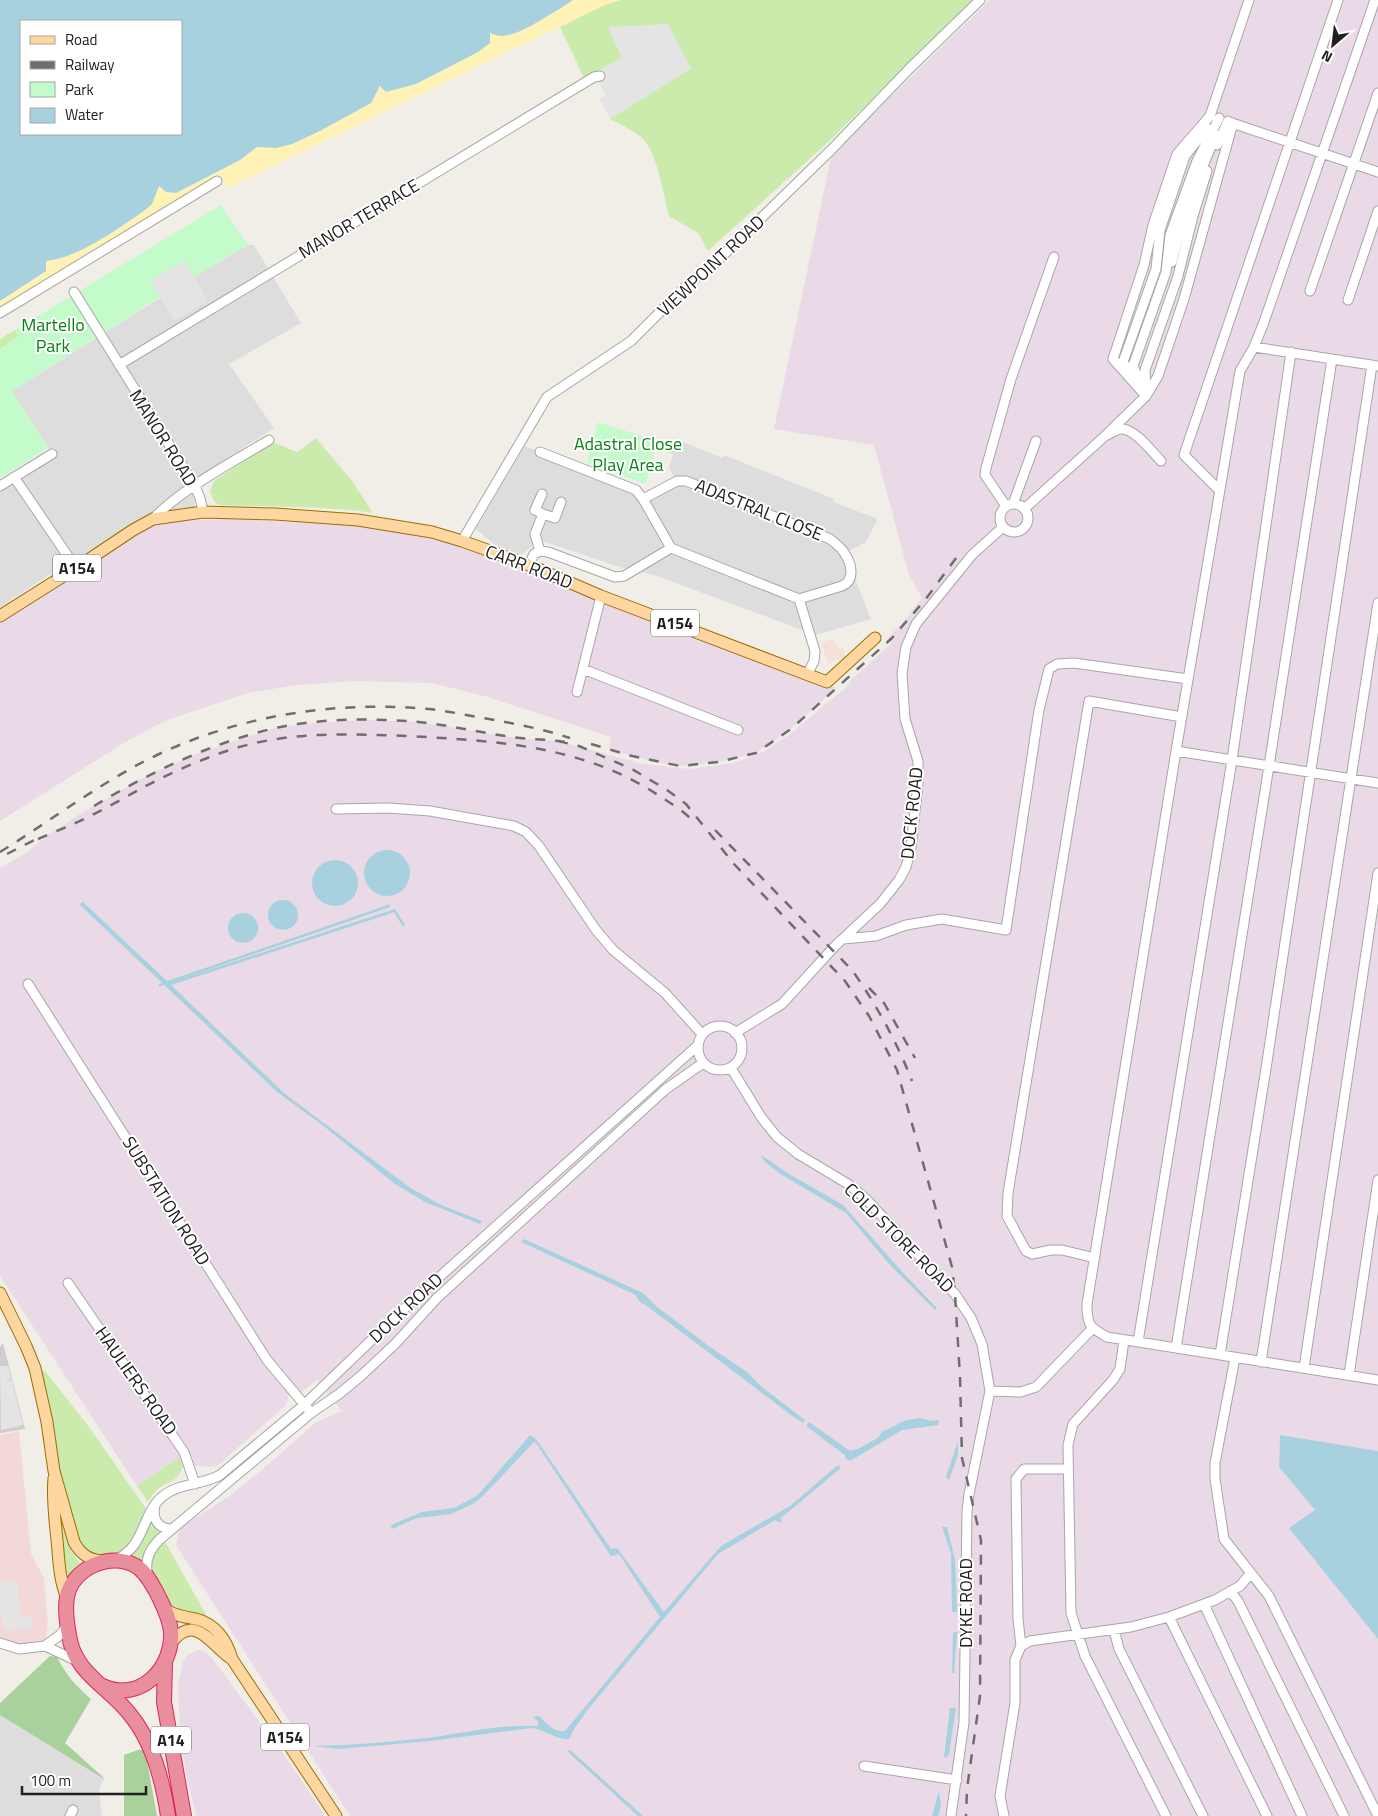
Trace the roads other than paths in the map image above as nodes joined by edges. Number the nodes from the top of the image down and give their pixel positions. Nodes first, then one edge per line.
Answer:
1 (980, 0) edge
2 (1249, 0) edge
3 (1338, 0) edge
4 (1375, 0) edge
5 (600, 76) dead end
6 (1378, 94) edge
7 (1221, 119) junction
8 (1290, 142) junction
9 (1322, 153) junction
10 (1354, 164) junction
11 (1378, 172) edge
12 (217, 180) dead end
13 (1378, 212) edge
14 (1054, 257) dead end
15 (1310, 291) dead end
16 (74, 292) dead end
17 (1348, 300) dead end
18 (0, 313) edge
19 (1254, 347) junction
20 (1290, 352) junction
21 (1332, 359) junction
22 (119, 365) junction
23 (1375, 365) edge
24 (1146, 396) junction
25 (1105, 436) junction
26 (270, 440) dead end
27 (1036, 441) dead end
28 (540, 452) dead end
29 (52, 454) dead end
30 (1161, 461) dead end
31 (14, 477) junction
32 (0, 486) edge
33 (195, 486) junction
34 (1219, 490) junction
35 (542, 494) dead end
36 (644, 499) junction
37 (561, 502) dead end
38 (1010, 505) junction
39 (1024, 509) junction
40 (203, 512) junction
41 (543, 514) junction
42 (153, 519) junction
43 (1003, 527) junction
44 (462, 541) junction
45 (671, 548) junction
46 (540, 552) junction
47 (529, 565) junction
48 (76, 568) junction
49 (601, 596) junction
50 (799, 599) junction
51 (1378, 603) edge
52 (0, 616) edge
53 (875, 638) dead end
54 (582, 669) junction
55 (808, 675) junction
56 (1188, 680) junction
57 (577, 692) dead end
58 (1182, 717) junction
59 (738, 730) dead end
60 (1176, 751) junction
61 (1232, 760) junction
62 (1269, 766) junction
63 (1310, 772) junction
64 (1351, 779) junction
65 (1378, 783) edge
66 (336, 808) dead end
67 (1378, 873) edge
68 (843, 939) junction
69 (28, 984) dead end
70 (735, 1033) junction
71 (702, 1034) junction
72 (697, 1046) junction
73 (703, 1063) junction
74 (731, 1068) junction
75 (1378, 1180) edge
76 (1095, 1258) junction
77 (68, 1283) dead end
78 (0, 1293) edge
79 (1092, 1329) junction
80 (1124, 1340) junction
81 (1138, 1342) junction
82 (1176, 1348) junction
83 (1220, 1355) junction
84 (1235, 1358) junction
85 (1261, 1362) junction
86 (1304, 1368) junction
87 (1349, 1375) junction
88 (1378, 1380) edge
89 (990, 1391) junction
90 (304, 1405) junction
91 (311, 1413) junction
92 (1068, 1469) junction
93 (54, 1471) junction
94 (197, 1484) junction
95 (205, 1503) junction
96 (156, 1504) junction
97 (171, 1529) junction
98 (111, 1561) junction
99 (1250, 1574) junction
100 (150, 1580) junction
101 (1230, 1591) junction
102 (67, 1598) junction
103 (1204, 1604) junction
104 (166, 1610) junction
105 (1169, 1617) junction
106 (68, 1623) junction
107 (1114, 1630) junction
108 (1077, 1635) junction
109 (0, 1643) edge
110 (171, 1643) junction
111 (45, 1646) junction
112 (1021, 1646) junction
113 (232, 1659) junction
114 (77, 1661) junction
115 (165, 1664) junction
116 (102, 1686) junction
117 (864, 1766) dead end
118 (957, 1780) junction
119 (1164, 1815) edge
120 (168, 1816) edge
121 (184, 1816) edge
122 (336, 1816) edge
123 (951, 1816) edge
124 (1004, 1816) edge
125 (1202, 1816) edge
126 (1267, 1816) edge
127 (1302, 1816) edge
128 (1344, 1816) edge
129 (1378, 1816) edge

1 - 44 street, VIEWPOINT ROAD
2 - 7 street
3 - 8 street
4 - 9 street
5 - 22 street, MANOR TERRACE
6 - 10 street
7 - 8 street
7 - 24 street
7 - 24 street
7 - 24 street
7 - 24 street
8 - 9 street
8 - 34 street
9 - 10 street
9 - 19 street
10 - 11 street
10 - 15 street
12 - 18 street
13 - 17 street
14 - 38 street
16 - 22 street, MANOR ROAD
19 - 20 street
19 - 34 street
20 - 21 street
20 - 61 street
21 - 23 street
21 - 62 street
22 - 33 street, MANOR ROAD
23 - 63 street
24 - 25 street
25 - 30 street
25 - 39 street
26 - 33 street
27 - 38 street
28 - 36 street
29 - 31 street
31 - 32 street
31 - 48 street
33 - 40 street, MANOR ROAD
33 - 42 street
34 - 56 street
35 - 41 street
36 - 45 street
36 - 50 street, ADASTRAL CLOSE
37 - 41 street
38 - 39 street
38 - 43 street
39 - 43 street
40 - 42 main road, CARR ROAD / A154
40 - 44 main road, CARR ROAD / A154
41 - 46 street
42 - 48 main road, A154
43 - 68 street, DOCK ROAD
44 - 47 main road, CARR ROAD / A154
45 - 46 street
45 - 50 street
46 - 47 street
47 - 49 main road, CARR ROAD / A154
48 - 52 main road, A154
49 - 54 street
49 - 55 main road, CARR ROAD / A154
50 - 55 street
51 - 64 street
53 - 55 main road, CARR ROAD / A154
54 - 57 street
54 - 59 street
56 - 58 street
56 - 68 street
58 - 60 street
58 - 76 street
60 - 61 street
60 - 76 street
61 - 62 street
61 - 81 street
62 - 63 street
62 - 82 street
63 - 64 street
63 - 83 street
64 - 65 street
64 - 85 street
66 - 71 street
67 - 86 street
68 - 70 street, DOCK ROAD
69 - 90 street, SUBSTATION ROAD
70 - 71 street
70 - 74 street
71 - 72 street
72 - 73 street
72 - 90 street, DOCK ROAD
73 - 74 street
73 - 91 street, DOCK ROAD
74 - 89 street, COLD STORE ROAD
75 - 87 street
76 - 79 street
77 - 94 street, HAULIERS ROAD
78 - 93 main road
79 - 80 street
79 - 89 street
80 - 81 street
80 - 92 street
81 - 82 street
82 - 83 street
83 - 84 street
84 - 85 street
84 - 99 street
85 - 86 street
86 - 87 street
87 - 88 street
89 - 118 street, DYKE ROAD
90 - 91 street, SUBSTATION ROAD
90 - 94 street, DOCK ROAD
91 - 95 street, DOCK ROAD
92 - 108 street
92 - 112 street
93 - 98 main road
93 - 102 main road
94 - 95 street, HAULIERS ROAD
94 - 96 street, DOCK ROAD
95 - 97 street, DOCK ROAD
96 - 97 street
96 - 98 street, DOCK ROAD
97 - 100 street, DOCK ROAD
98 - 100 highway
98 - 102 highway
99 - 101 street
99 - 129 street
100 - 104 highway
101 - 103 street
101 - 128 street
102 - 106 highway
103 - 105 street
103 - 127 street
104 - 110 highway
104 - 113 main road, A154
105 - 107 street
105 - 126 street
106 - 111 street
106 - 114 highway
107 - 108 street
107 - 125 street
108 - 112 street
108 - 119 street
109 - 111 street
110 - 113 main road, A154
110 - 115 highway
111 - 114 street
112 - 124 street
113 - 122 main road, A154
114 - 116 highway
115 - 116 highway
115 - 121 highway, A14
116 - 120 highway, A14
117 - 118 street
118 - 123 street, DYKE ROAD

